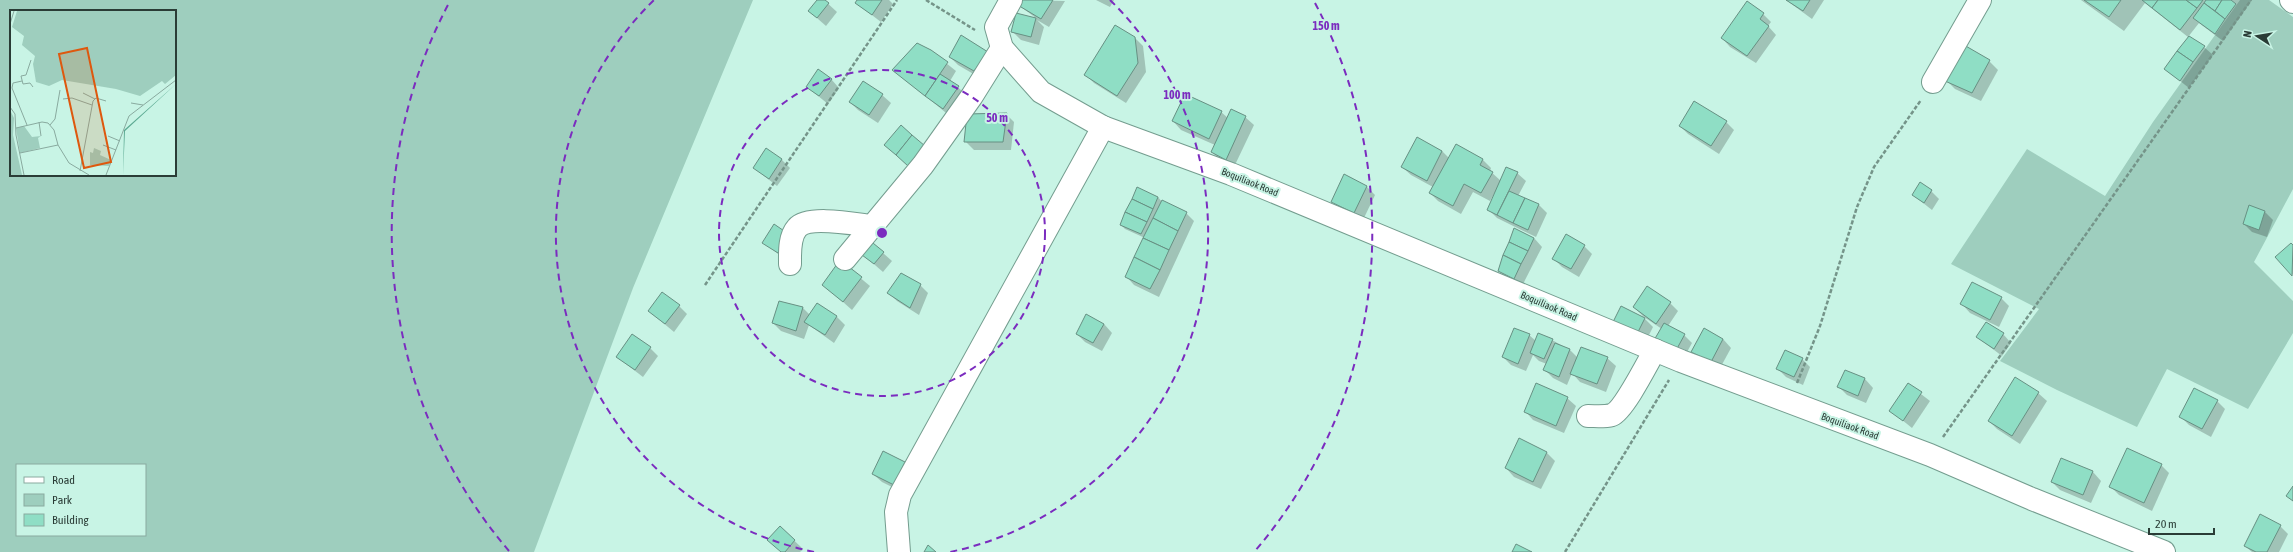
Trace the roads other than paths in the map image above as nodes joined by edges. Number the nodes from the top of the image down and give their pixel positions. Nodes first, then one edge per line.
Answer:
1 (1011, 0) edge
2 (1980, 0) edge
3 (1002, 48) junction
4 (1933, 82) road end
5 (1103, 127) junction
6 (872, 226) junction
7 (845, 259) dead end
8 (790, 264) dead end
9 (1655, 350) junction
10 (1588, 416) dead end
11 (899, 552) edge
12 (2164, 552) edge

1 - 3 street, Boquiliaok Road
2 - 4 street
3 - 5 street, Boquiliaok Road
3 - 6 street
5 - 9 street, Boquiliaok Road
5 - 11 street
6 - 7 street
6 - 8 street
9 - 10 street
9 - 12 street, Boquiliaok Road

